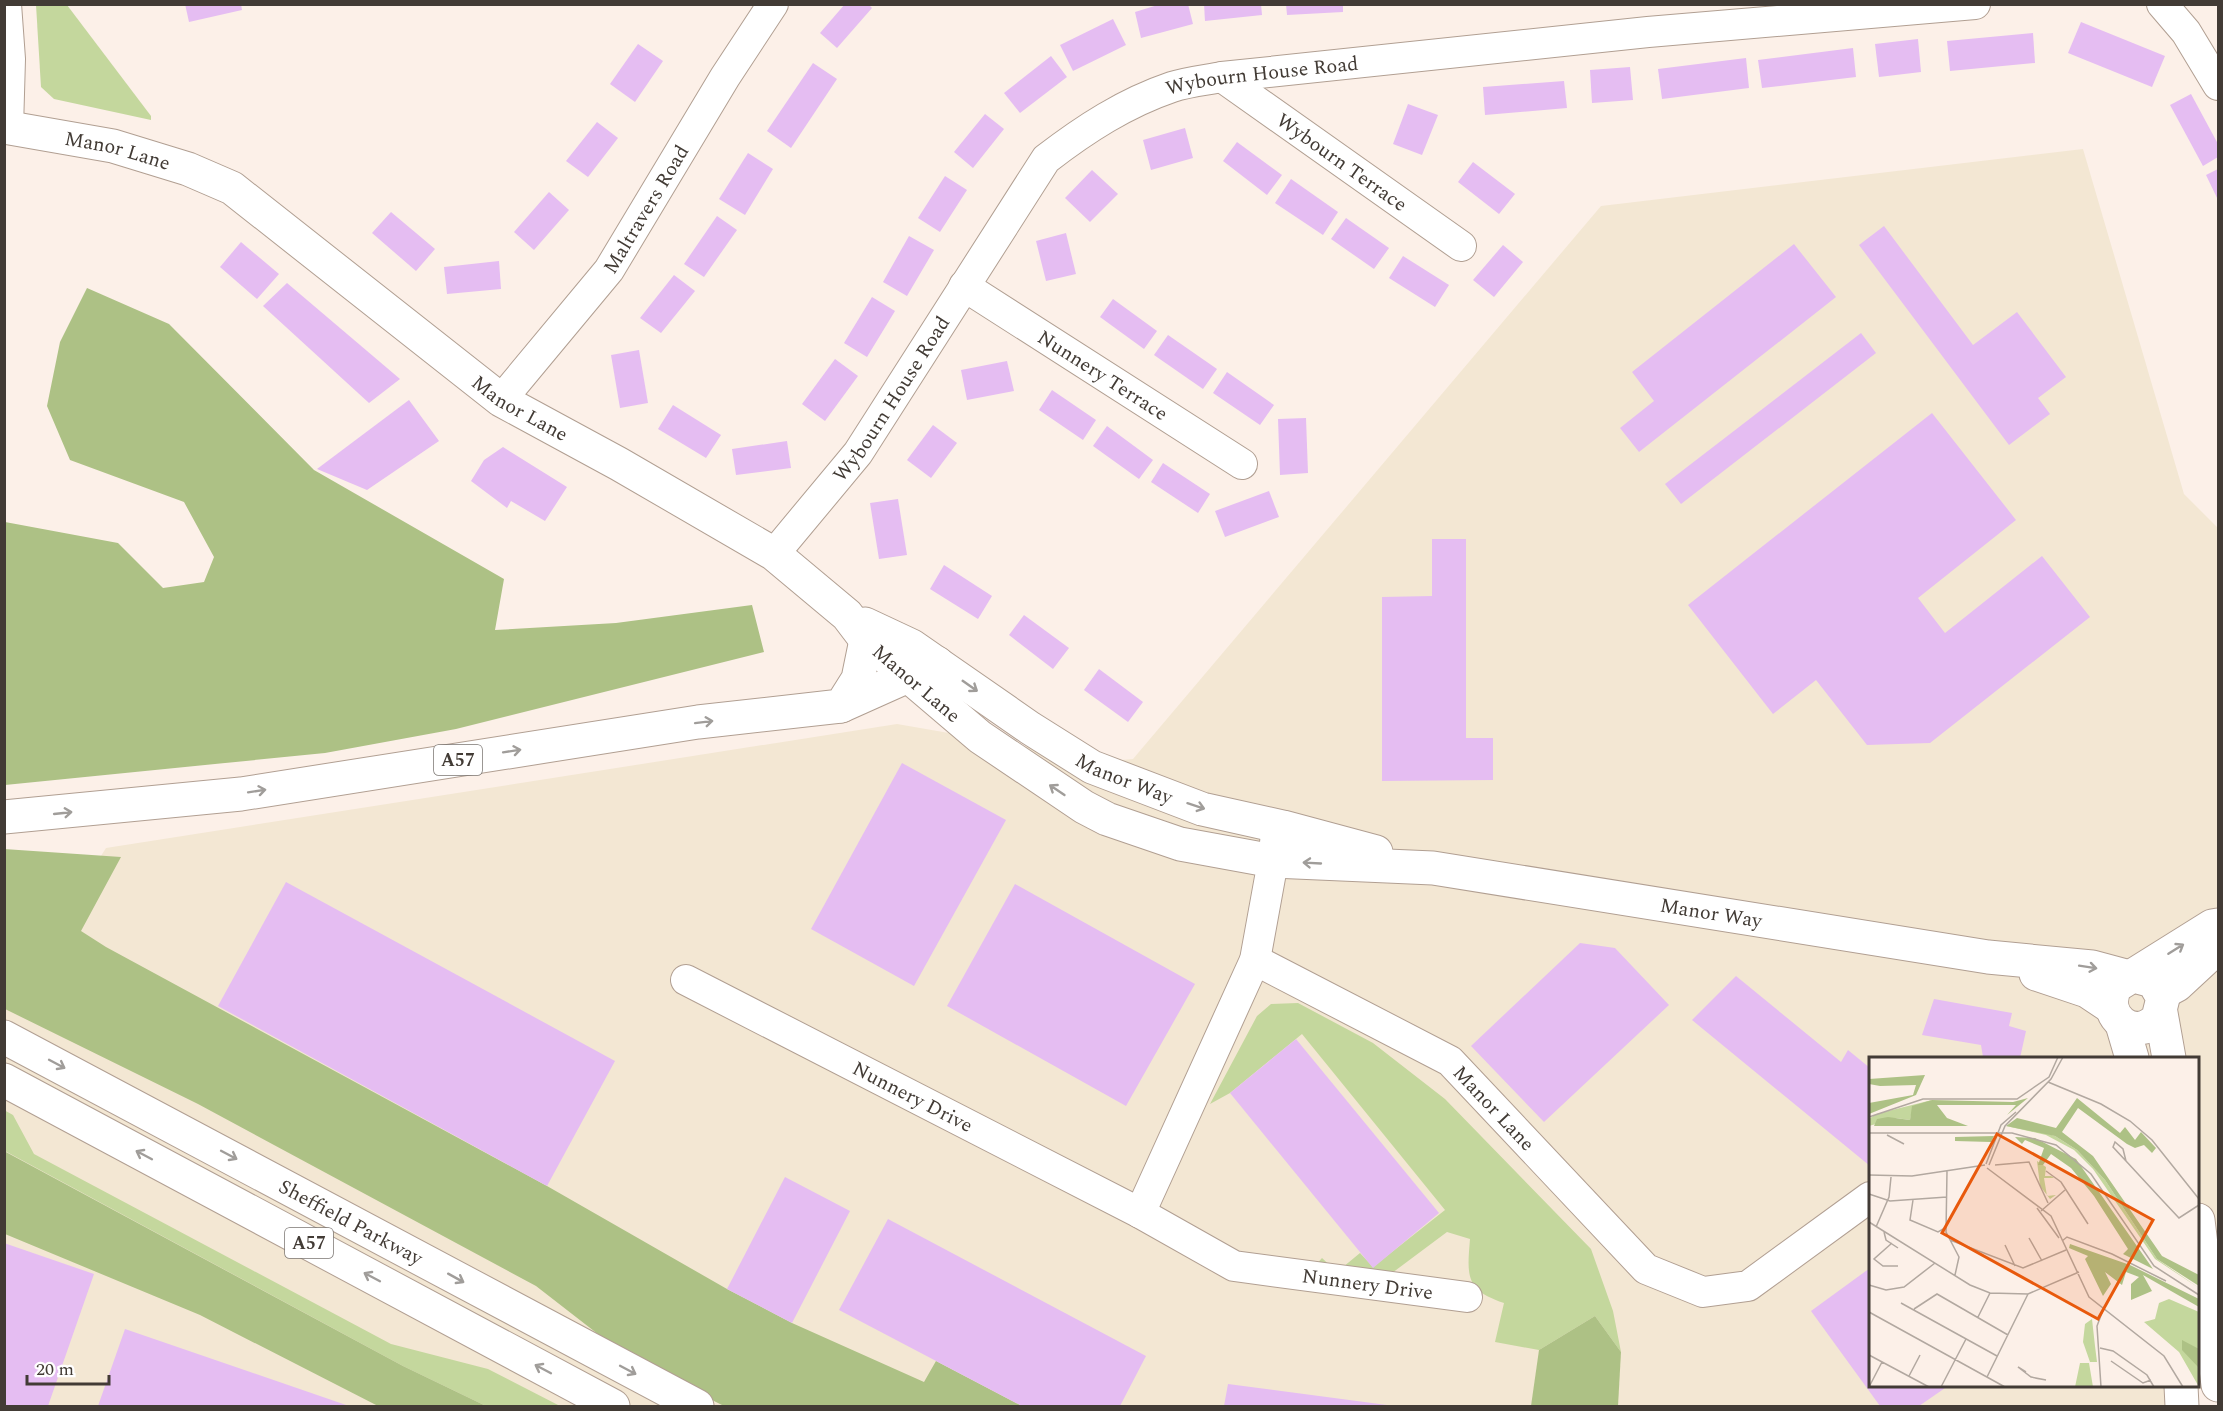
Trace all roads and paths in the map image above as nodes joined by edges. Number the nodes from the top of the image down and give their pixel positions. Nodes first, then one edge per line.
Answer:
1 (6, 4) edge
2 (773, 4) edge
3 (1975, 4) edge
4 (2162, 4) edge
5 (2217, 75) edge
6 (1222, 77) junction
7 (6, 128) edge
8 (1461, 246) dead end
9 (964, 286) junction
10 (501, 400) junction
11 (1242, 464) dead end
12 (774, 554) junction
13 (857, 628) junction
14 (923, 670) junction
15 (841, 706) junction
16 (4, 817) edge
17 (1107, 819) joint
18 (1277, 825) junction
19 (1273, 861) junction
20 (1433, 868) junction
21 (2218, 926) edge
22 (2218, 947) edge
23 (1988, 957) junction
24 (1255, 960) junction
25 (2131, 976) junction
26 (686, 980) dead end
27 (2162, 1003) junction
28 (2116, 1016) junction
29 (4, 1037) edge
30 (2131, 1057) edge
31 (2169, 1057) edge
32 (4, 1080) edge
33 (1869, 1198) edge
34 (1140, 1213) junction
35 (2199, 1236) edge
36 (2202, 1283) edge
37 (1467, 1297) dead end
38 (2218, 1385) edge
39 (2181, 1387) edge
40 (614, 1407) edge
41 (697, 1407) edge
42 (2182, 1407) edge

1 - 7 street, Manor Lane
2 - 10 street, Maltravers Road
3 - 6 street, Wybourn House Road
4 - 5 street
6 - 8 street, Wybourn Terrace
6 - 9 street, Wybourn House Road
7 - 10 main road, Manor Lane
9 - 11 street, Nunnery Terrace
9 - 12 street, Wybourn House Road
10 - 12 main road, Manor Lane
12 - 13 main road, Manor Lane
13 - 14 main road, Manor Lane
13 - 15 main road
14 - 15 main road, A57
17 -> 14 main road, Manor Lane
14 -> 18 main road, Manor Way
16 -> 15 main road, A57
17 - 19 main road, Manor Way
18 - 19 street
18 - 20 main road, Manor Way
20 -> 19 main road, Manor Way
19 - 24 street
20 - 23 main road, Manor Way
25 -> 21 main road
22 - 27 main road
23 -> 25 main road, Manor Way
23 - 28 main road, Manor Way
24 - 33 street, Manor Lane
24 - 34 street
25 - 27 main road, Manor Way
25 - 28 main road
26 - 34 street, Nunnery Drive
27 - 28 main road
27 - 31 main road
28 - 30 main road
29 -> 41 main road, Sheffield Parkway / A57
40 -> 32 main road, Sheffield Parkway / A57
34 - 37 street, Nunnery Drive
35 - 36 main road
36 - 38 main road
39 - 42 main road

